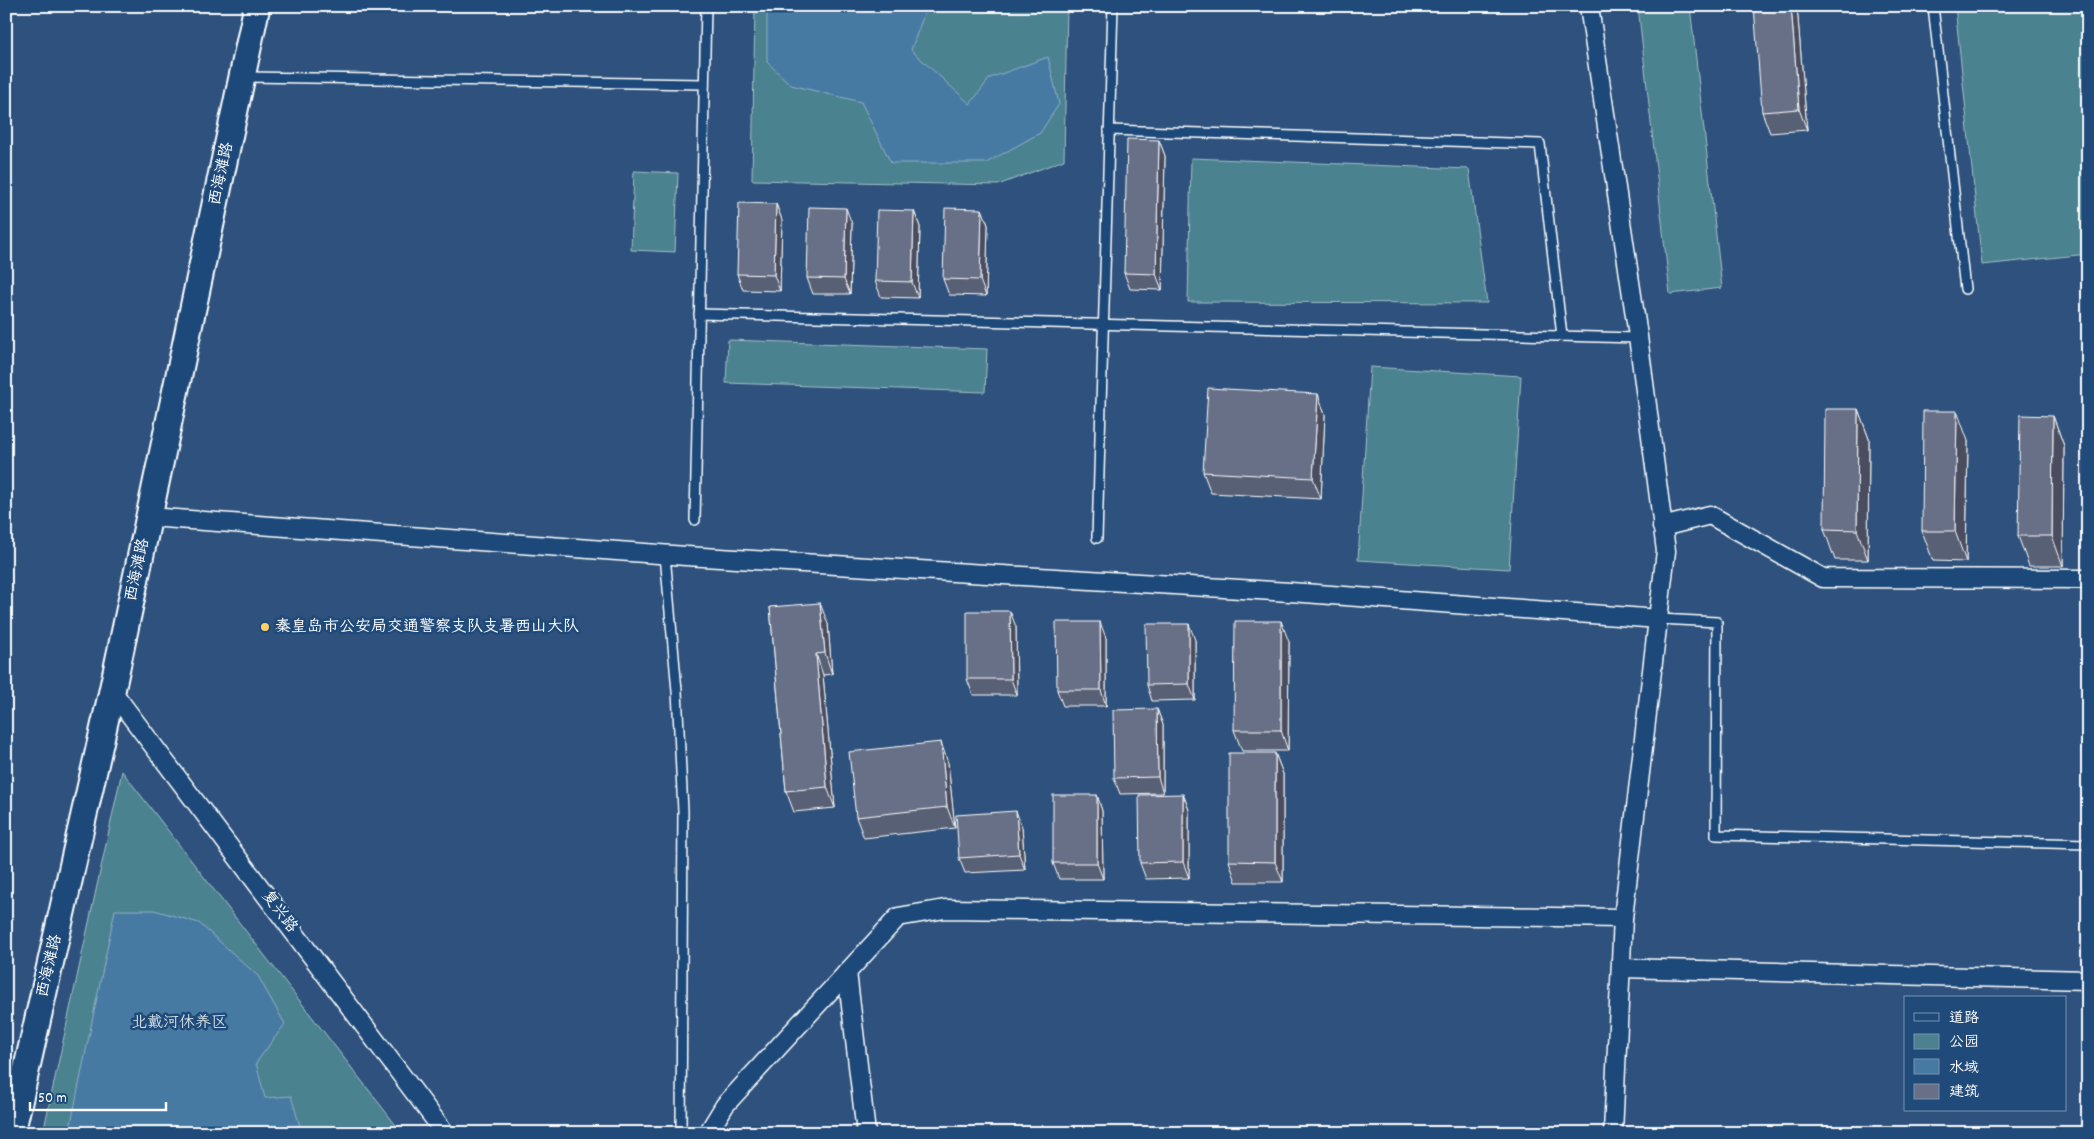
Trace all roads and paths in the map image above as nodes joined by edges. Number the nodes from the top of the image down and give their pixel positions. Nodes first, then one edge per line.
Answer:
1 (257, 6) edge
2 (706, 6) edge
3 (1113, 6) edge
4 (1589, 6) edge
5 (1933, 6) edge
6 (242, 77) junction
7 (704, 84) junction
8 (1109, 130) junction
9 (1965, 289) dead end
10 (699, 314) junction
11 (1104, 324) junction
12 (1562, 336) junction
13 (1638, 338) junction
14 (149, 517) junction
15 (695, 520) dead end
16 (1662, 527) junction
17 (1097, 538) dead end
18 (665, 555) junction
19 (2088, 579) edge
20 (1659, 619) junction
21 (112, 691) junction
22 (2088, 844) edge
23 (1623, 918) junction
24 (1621, 968) junction
25 (847, 972) junction
26 (2088, 980) edge
27 (12, 1133) edge
28 (445, 1133) edge
29 (681, 1133) edge
30 (708, 1133) edge
31 (866, 1133) edge
32 (1613, 1133) edge

1 - 6 main road, 西海滩路
2 - 7 lane
3 - 8 lane
4 - 13 street
5 - 9 lane
6 - 7 lane
6 - 14 main road, 西海滩路
7 - 10 lane
8 - 11 lane
8 - 12 lane
10 - 11 lane
10 - 15 lane
11 - 12 lane
11 - 17 lane
12 - 13 lane
13 - 16 street
14 - 18 street
14 - 21 main road, 西海滩路
16 - 19 street
16 - 20 street
18 - 20 street
18 - 29 lane
20 - 22 lane
20 - 23 street
21 - 27 main road, 西海滩路
21 - 28 street, 复兴路
23 - 24 street
23 - 25 street
24 - 26 street
24 - 32 street
25 - 30 street
25 - 31 street

